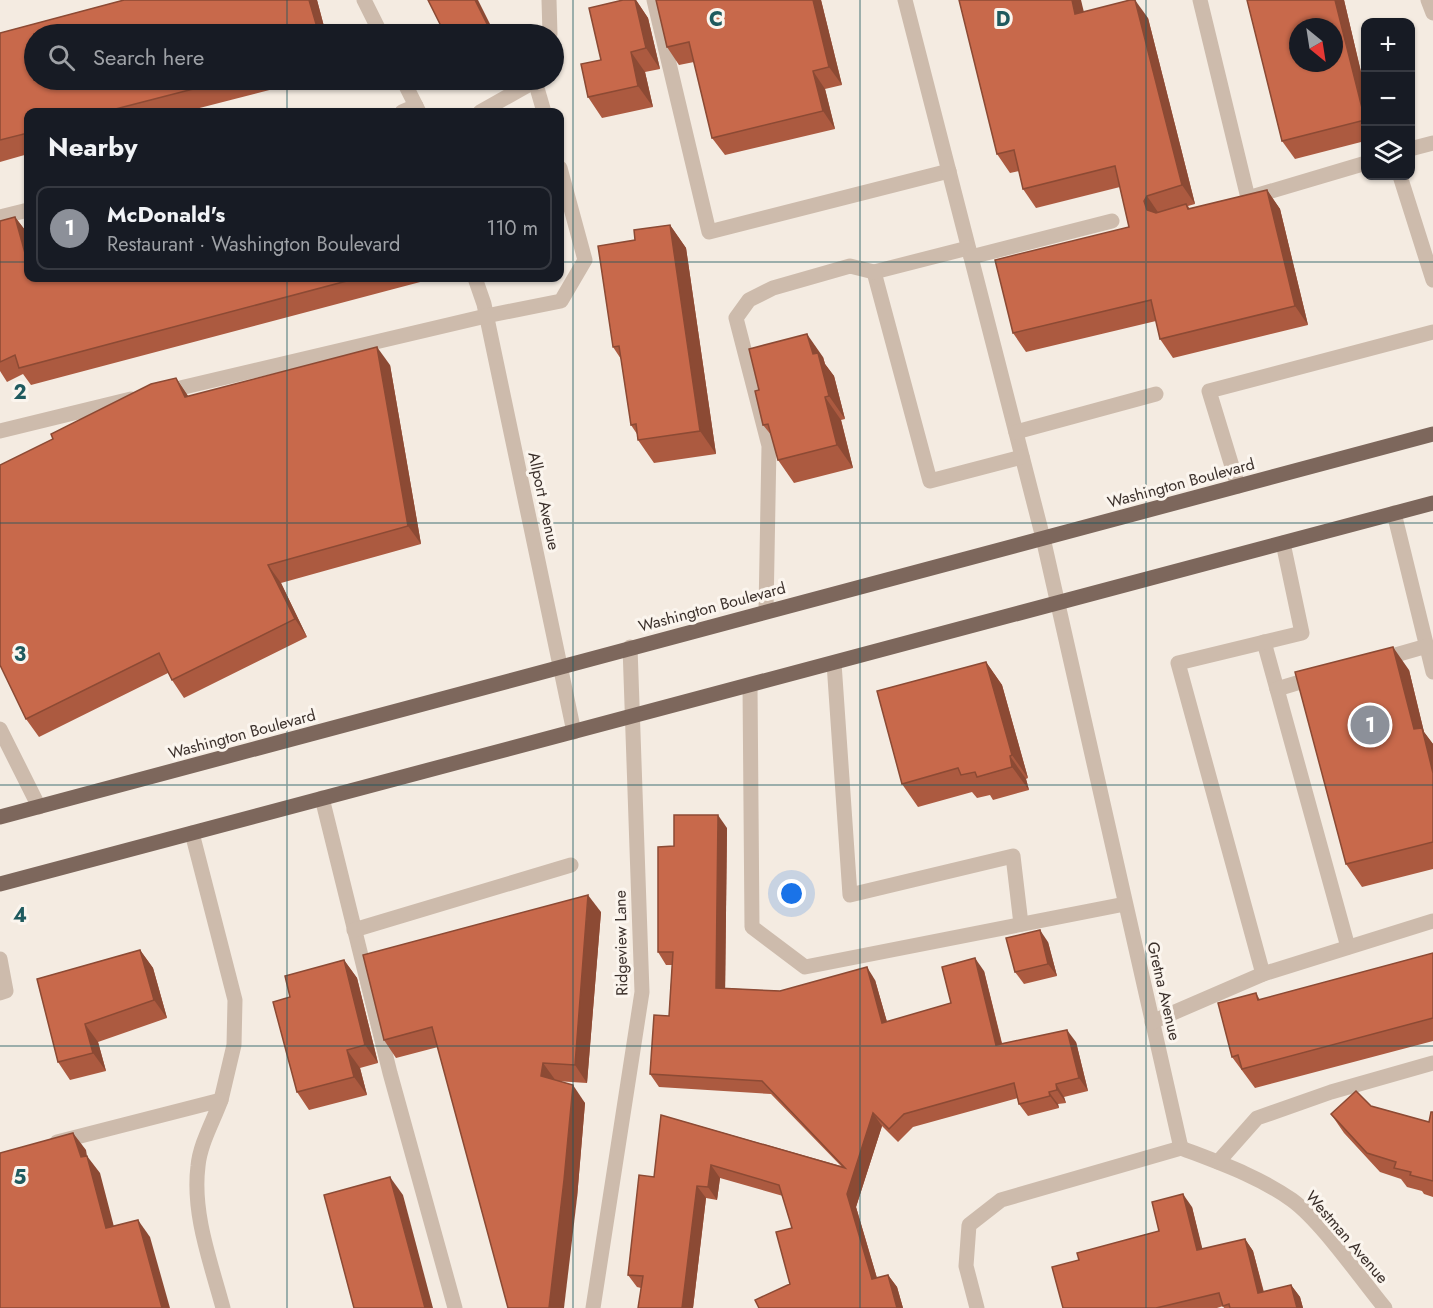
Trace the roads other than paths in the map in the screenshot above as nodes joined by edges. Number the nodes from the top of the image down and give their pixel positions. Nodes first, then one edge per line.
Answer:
1 (364, 0) edge
2 (549, 0) edge
3 (654, 0) edge
4 (904, 0) edge
5 (1200, 0) edge
6 (1428, 0) edge
7 (1433, 13) edge
8 (376, 24) edge
9 (550, 24) edge
10 (406, 90) edge
11 (518, 90) edge
12 (538, 90) edge
13 (411, 108) edge
14 (487, 108) edge
15 (543, 108) edge
16 (1433, 143) edge
17 (1415, 148) edge
18 (1361, 164) edge
19 (949, 171) junction
20 (1401, 180) edge
21 (564, 183) edge
22 (24, 211) edge
23 (0, 217) edge
24 (1112, 221) dead end
25 (970, 252) junction
26 (874, 272) junction
27 (1433, 280) edge
28 (477, 282) edge
29 (486, 316) junction
30 (1433, 334) edge
31 (1156, 394) dead end
32 (0, 430) edge
33 (1016, 432) junction
34 (1433, 434) edge
35 (1022, 457) junction
36 (1238, 486) junction
37 (1433, 502) edge
38 (1394, 513) junction
39 (1043, 538) junction
40 (1283, 543) junction
41 (1057, 603) junction
42 (766, 611) junction
43 (1264, 642) junction
44 (1427, 646) junction
45 (630, 647) junction
46 (834, 663) junction
47 (1358, 666) edge
48 (562, 667) junction
49 (1335, 672) edge
50 (1433, 672) edge
51 (750, 685) junction
52 (1277, 689) junction
53 (633, 716) junction
54 (0, 729) edge
55 (574, 732) junction
56 (4, 747) edge
57 (322, 798) junction
58 (39, 807) junction
59 (0, 817) edge
60 (192, 833) junction
61 (571, 865) dead end
62 (0, 884) edge
63 (1125, 904) junction
64 (1433, 921) edge
65 (1021, 924) junction
66 (354, 930) junction
67 (1348, 947) junction
68 (0, 959) edge
69 (1263, 974) junction
70 (0, 993) edge
71 (1152, 1022) junction
72 (1433, 1063) edge
73 (221, 1100) junction
74 (42, 1146) edge
75 (1181, 1148) junction
76 (1218, 1162) junction
77 (222, 1307) edge
78 (455, 1308) edge
79 (593, 1308) edge
80 (977, 1308) edge
81 (1385, 1308) edge

1 - 8 street
2 - 9 street
3 - 19 street
4 - 19 street, Gretna Avenue
5 - 18 street
6 - 7 street
10 - 13 street
11 - 14 street
12 - 15 street
16 - 17 street
19 - 25 street, Gretna Avenue
20 - 27 street
21 - 29 street
22 - 23 street
24 - 25 street
25 - 26 street
25 - 33 street, Gretna Avenue
26 - 35 street
26 - 42 street
28 - 29 street, Allport Avenue
29 - 32 street
29 - 48 street, Allport Avenue
30 - 36 street
31 - 33 street
33 - 35 street, Gretna Avenue
34 - 36 main road, Washington Boulevard
35 - 39 street, Gretna Avenue
36 - 39 main road, Washington Boulevard
37 - 38 main road
38 - 40 main road
38 - 44 street
39 - 41 street, Gretna Avenue
39 - 42 main road, Washington Boulevard
40 - 41 main road
40 - 43 street
41 - 46 main road
41 - 63 street, Gretna Avenue
42 - 45 main road, Washington Boulevard
43 - 52 street
43 - 69 street
44 - 47 street
44 - 50 street
45 - 48 main road, Washington Boulevard
45 - 53 street, Ridgeview Lane
46 - 51 main road
46 - 65 street
48 - 55 street, Allport Avenue
48 - 58 main road, Washington Boulevard
49 - 52 street
51 - 53 main road
51 - 65 street
52 - 67 street
53 - 55 main road
53 - 79 street, Ridgeview Lane
54 - 56 street
55 - 57 main road
56 - 58 street
57 - 60 main road
57 - 66 street
58 - 59 main road, Washington Boulevard
60 - 62 main road
60 - 73 street
61 - 66 street
63 - 65 street
63 - 71 street, Gretna Avenue
64 - 67 street
66 - 78 street
67 - 69 street
68 - 70 street
69 - 71 street
71 - 75 street, Gretna Avenue
72 - 76 street
73 - 74 street
73 - 77 street
75 - 76 street, Westman Avenue
75 - 80 street
76 - 81 street, Westman Avenue

